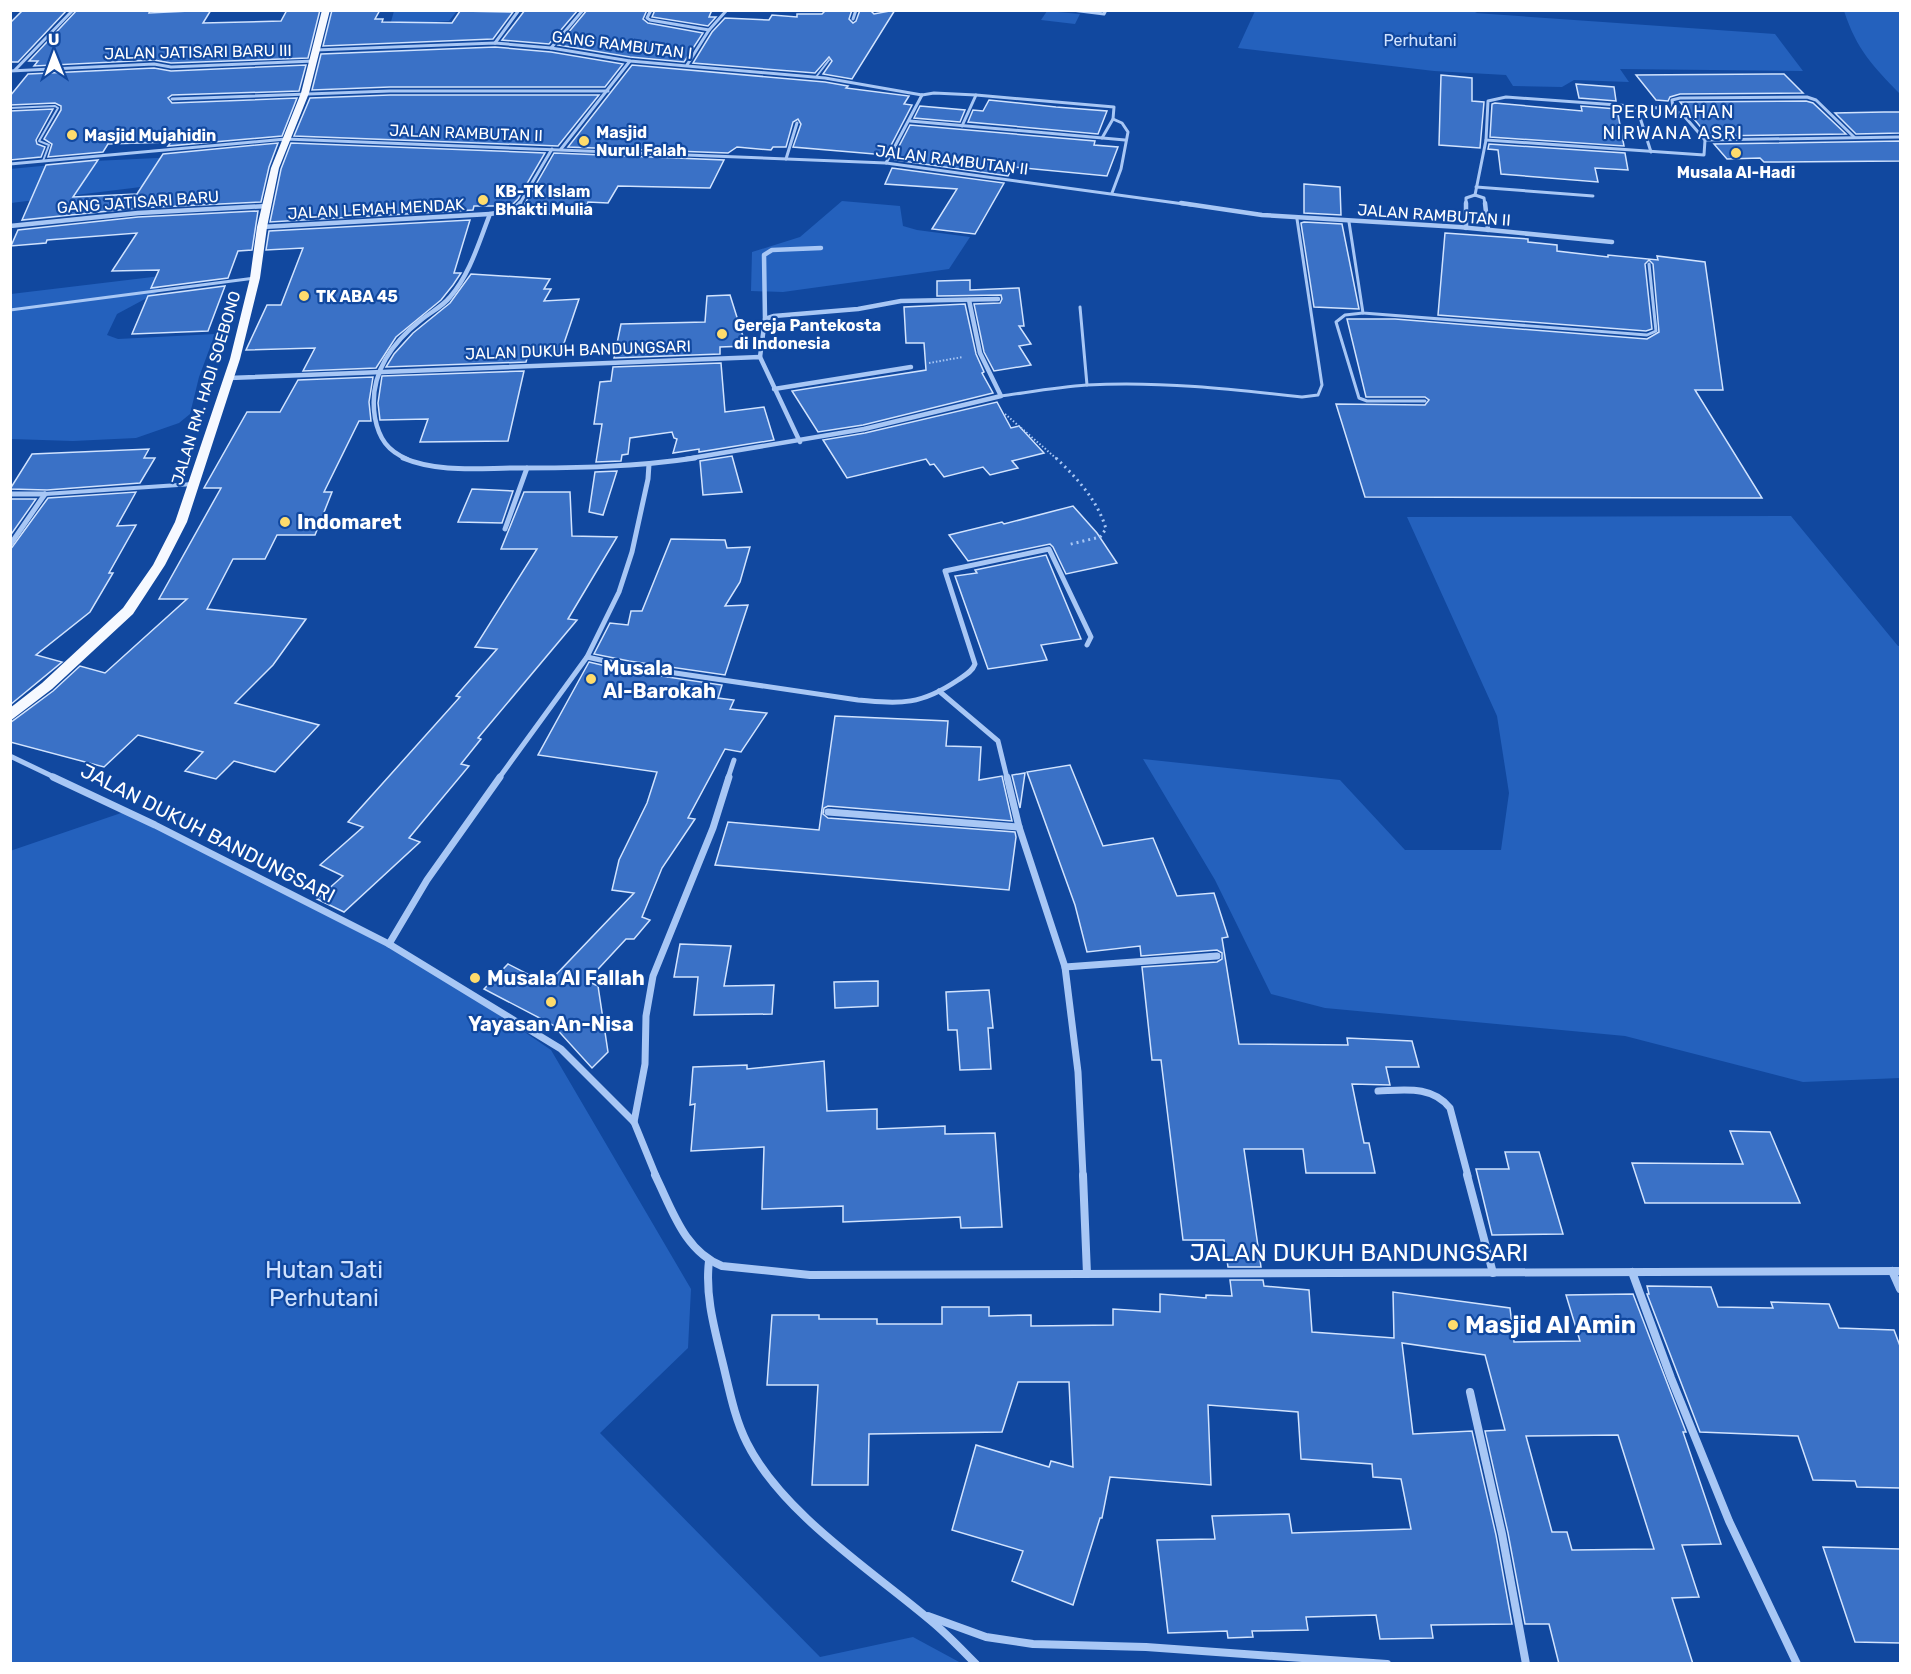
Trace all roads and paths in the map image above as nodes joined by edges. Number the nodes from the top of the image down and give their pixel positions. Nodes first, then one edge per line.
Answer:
1 (73, 10) edge
2 (326, 10) edge
3 (519, 10) edge
4 (583, 10) edge
5 (651, 10) edge
6 (822, 10) edge
7 (856, 10) edge
8 (874, 10) edge
9 (1072, 10) edge
10 (1106, 10) edge
11 (724, 11) edge
12 (884, 11) edge
13 (852, 19) dead end
14 (709, 30) junction
15 (495, 43) junction
16 (550, 48) junction
17 (316, 50) junction
18 (829, 60) dead end
19 (630, 61) junction
20 (314, 62) junction
21 (687, 65) junction
22 (13, 70) edge
23 (816, 77) junction
24 (608, 91) junction
25 (305, 93) junction
26 (922, 95) junction
27 (976, 95) junction
28 (172, 99) dead end
29 (10, 108) edge
30 (1637, 108) junction
31 (1673, 109) junction
32 (1113, 119) junction
33 (910, 121) junction
34 (797, 123) dead end
35 (962, 126) junction
36 (1854, 137) junction
37 (1900, 137) edge
38 (1102, 138) junction
39 (286, 139) junction
40 (1125, 140) junction
41 (1486, 140) junction
42 (1705, 140) junction
43 (552, 149) junction
44 (561, 149) junction
45 (1651, 152) junction
46 (786, 159) junction
47 (43, 161) junction
48 (885, 163) junction
49 (10, 164) edge
50 (1476, 187) junction
51 (1112, 194) junction
52 (1475, 195) junction
53 (1593, 196) dead end
54 (267, 206) junction
55 (490, 214) junction
56 (1297, 219) junction
57 (1349, 222) junction
58 (10, 226) edge
59 (262, 227) junction
60 (1466, 228) junction
61 (1488, 230) junction
62 (1612, 242) dead end
63 (821, 248) dead end
64 (1648, 264) dead end
65 (255, 278) junction
66 (998, 299) dead end
67 (969, 300) junction
68 (1080, 307) dead end
69 (10, 310) edge
70 (1363, 313) junction
71 (765, 319) junction
72 (980, 353) junction
73 (760, 357) junction
74 (911, 367) joint
75 (376, 372) junction
76 (228, 378) junction
77 (1087, 385) junction
78 (774, 389) junction
79 (1001, 396) junction
80 (994, 398) junction
81 (1425, 400) dead end
82 (800, 442) junction
83 (648, 464) junction
84 (527, 468) junction
85 (195, 484) junction
86 (10, 494) edge
87 (45, 494) junction
88 (505, 530) dead end
89 (10, 545) edge
90 (1050, 549) junction
91 (1087, 645) dead end
92 (587, 657) junction
93 (939, 692) junction
94 (10, 716) edge
95 (10, 756) edge
96 (734, 760) dead end
97 (828, 812) dead end
98 (1020, 826) junction
99 (389, 944) junction
100 (1217, 956) dead end
101 (1065, 967) junction
102 (1378, 1091) dead end
103 (634, 1122) junction
104 (709, 1261) junction
105 (1896, 1271) edge
106 (1632, 1272) junction
107 (1493, 1273) junction
108 (1087, 1274) junction
109 (1900, 1289) edge
110 (1470, 1392) dead end
111 (925, 1615) junction
112 (976, 1664) edge
113 (1387, 1664) edge
114 (1526, 1664) edge
115 (1797, 1664) edge

1 - 22 street
2 - 17 main road, JALAN RM. HADI SOEBONO
3 - 15 street
4 - 16 street
5 - 14 street
6 - 11 street
7 - 13 street
8 - 12 street
9 - 10 street
11 - 14 street
14 - 21 street
15 - 16 street, GANG RAMBUTAN I
15 - 17 street, GANG RAMBUTAN I
16 - 19 street, GANG RAMBUTAN I
17 - 20 main road, JALAN RM. HADI SOEBONO
18 - 23 lane
19 - 21 street, GANG RAMBUTAN I
19 - 24 street
20 - 22 street, JALAN JATISARI BARU III
20 - 25 main road, JALAN RM. HADI SOEBONO
21 - 23 street, GANG RAMBUTAN I
23 - 26 street, GANG RAMBUTAN I
24 - 25 street
24 - 44 street
25 - 28 street
25 - 39 main road, JALAN RM. HADI SOEBONO
26 - 27 street, GANG RAMBUTAN I
26 - 33 street
27 - 32 street, GANG RAMBUTAN I
27 - 35 street
29 - 47 lane
30 - 31 street
30 - 41 street
30 - 45 street
31 - 36 street
31 - 42 street
32 - 38 street
32 - 40 street
33 - 35 street
33 - 48 street
34 - 46 street
35 - 38 street
36 - 37 street
36 - 42 street
38 - 40 street
39 - 43 street, JALAN RAMBUTAN II
39 - 47 street, JALAN RAMBUTAN II
39 - 54 main road, JALAN RM. HADI SOEBONO
40 - 51 street
41 - 45 street
41 - 50 street
42 - 45 street
43 - 44 street, JALAN RAMBUTAN II
43 - 55 street, JALAN LEMAH MENDAK
44 - 46 street, JALAN RAMBUTAN II
46 - 48 street, JALAN RAMBUTAN II
47 - 49 street, JALAN RAMBUTAN II
48 - 51 street, JALAN RAMBUTAN II
50 - 52 street
50 - 53 street
51 - 56 street, JALAN RAMBUTAN II
52 - 60 street
52 - 61 street
54 - 58 street, GANG JATISARI BARU
54 - 59 main road, JALAN RM. HADI SOEBONO
55 - 59 street, JALAN LEMAH MENDAK
55 - 75 street, JALAN LEMAH MENDAK
56 - 57 street, JALAN RAMBUTAN II
56 - 77 lane
57 - 60 street, JALAN RAMBUTAN II
57 - 70 lane
59 - 65 main road, JALAN RM. HADI SOEBONO
60 - 61 street, JALAN RAMBUTAN II
61 - 62 street, JALAN RAMBUTAN II
63 - 71 street
64 - 70 lane
65 - 69 lane
65 - 76 main road, JALAN RM. HADI SOEBONO
66 - 67 street
67 - 71 street
67 - 72 street
68 - 77 lane
70 - 81 lane
71 - 73 street
72 - 74 path
72 - 79 street
73 - 75 street, JALAN DUKUH BANDUNGSARI
73 - 78 street
74 - 78 street
75 - 76 street, JALAN DUKUH BANDUNGSARI
75 - 84 street
76 - 85 main road, JALAN RM. HADI SOEBONO
77 - 79 lane
78 - 82 street
79 - 80 street
80 - 82 street
80 - 90 path
82 - 83 street
83 - 84 street
83 - 92 street
84 - 88 street
85 - 87 lane
85 - 94 main road, JALAN RM. HADI SOEBONO
86 - 87 street
87 - 89 street
90 - 91 street
90 - 93 street
92 - 93 street
92 - 99 street
93 - 98 street
95 - 99 street, JALAN DUKUH BANDUNGSARI
96 - 103 street
97 - 98 street
98 - 101 street
99 - 103 street, JALAN DUKUH BANDUNGSARI
100 - 101 street
101 - 108 street
102 - 107 street
103 - 104 street, JALAN DUKUH BANDUNGSARI
104 - 108 street, JALAN DUKUH BANDUNGSARI
104 - 111 street
105 - 106 street, JALAN DUKUH BANDUNGSARI
105 - 109 street
106 - 107 street, JALAN DUKUH BANDUNGSARI
106 - 115 street
107 - 108 street, JALAN DUKUH BANDUNGSARI
110 - 114 street
111 - 112 street
111 - 113 street

